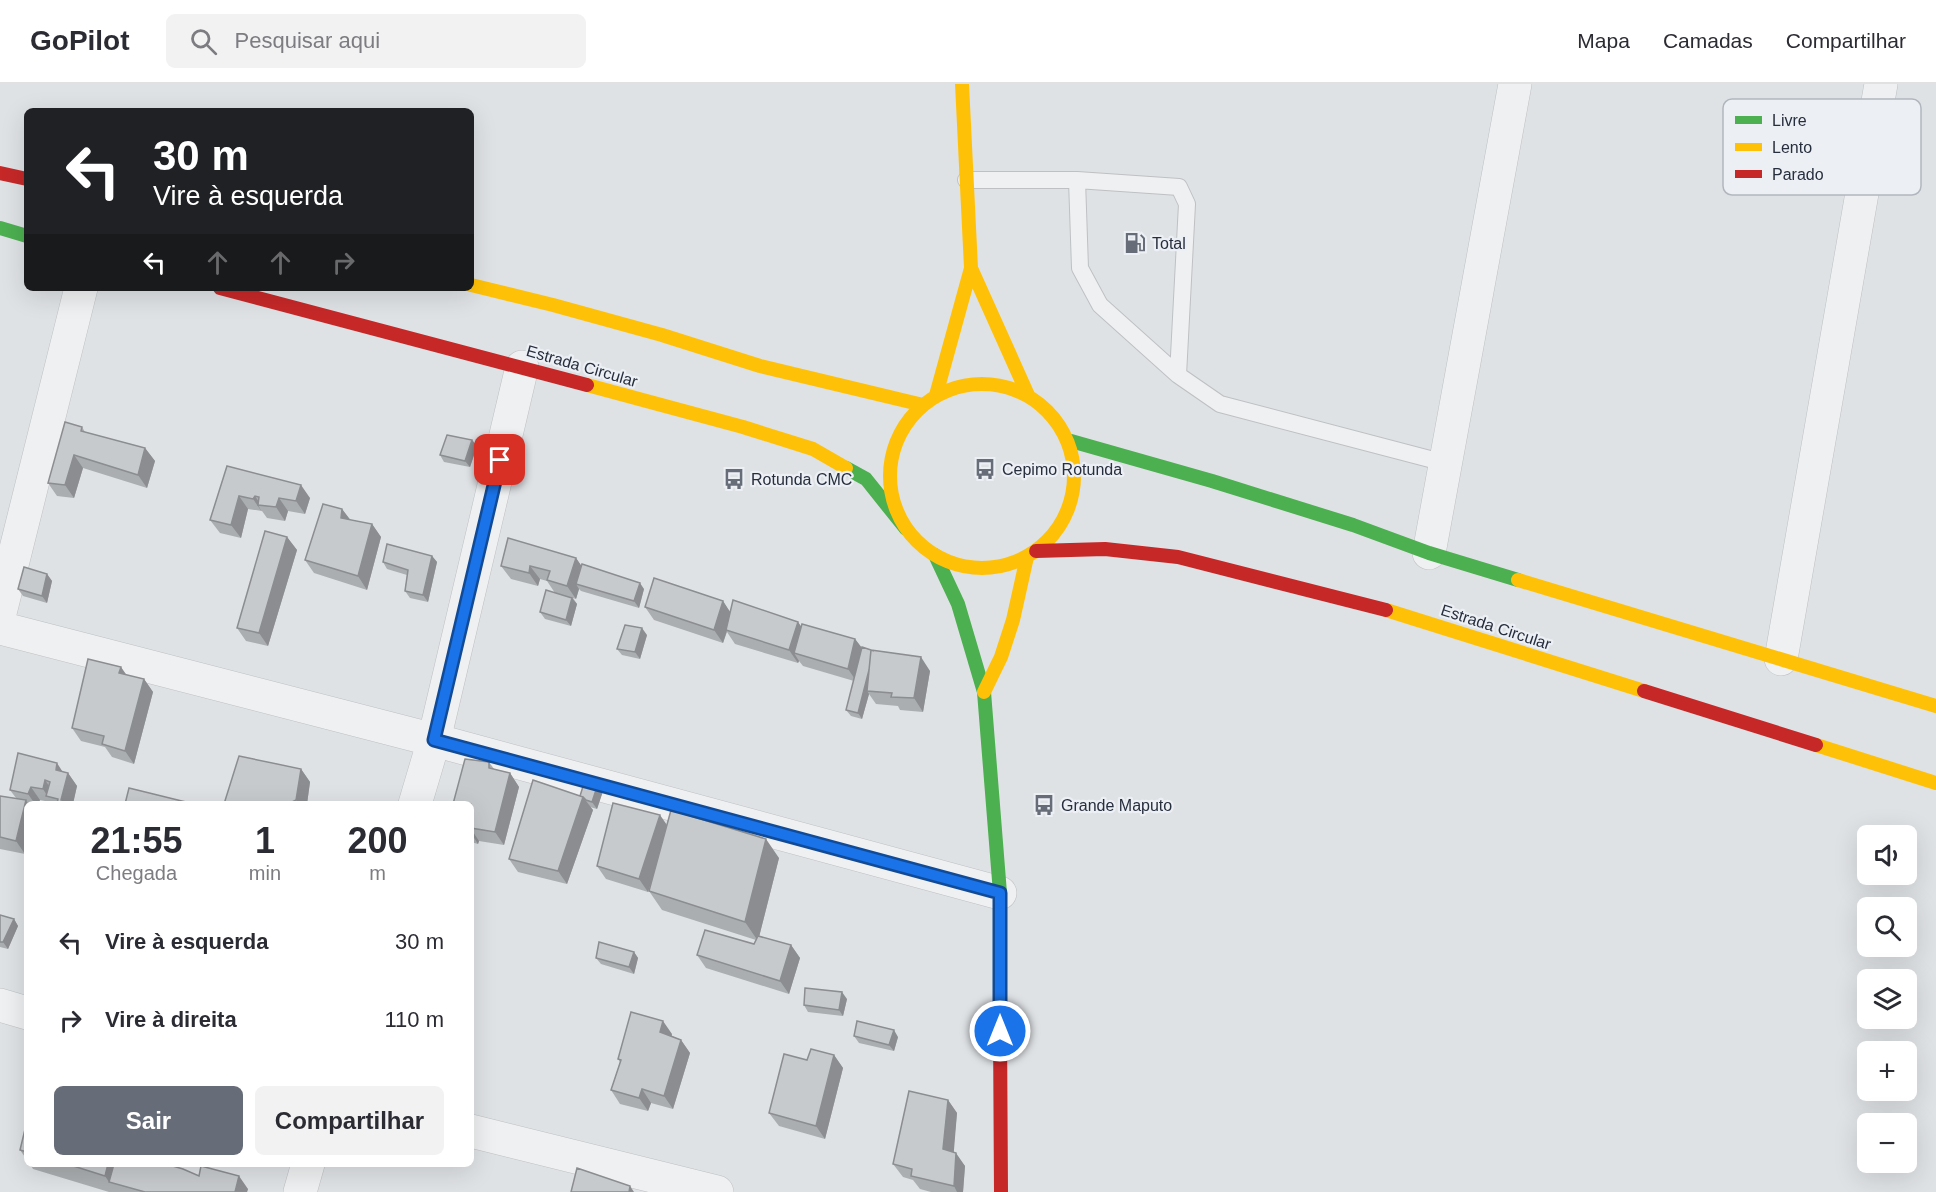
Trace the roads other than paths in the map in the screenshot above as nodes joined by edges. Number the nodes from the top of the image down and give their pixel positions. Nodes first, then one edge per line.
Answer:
1 (962, 84) edge
2 (1515, 84) edge
3 (1881, 84) edge
4 (1878, 99) edge
5 (0, 173) edge
6 (24, 178) edge
7 (966, 180) junction
8 (1077, 180) junction
9 (1862, 195) edge
10 (0, 228) edge
11 (24, 235) edge
12 (971, 268) junction
13 (474, 286) edge
14 (80, 291) edge
15 (231, 291) edge
16 (522, 367) junction
17 (1178, 375) junction
18 (936, 395) junction
19 (1028, 395) junction
20 (923, 405) junction
21 (1071, 441) junction
22 (1446, 463) junction
23 (906, 529) junction
24 (1429, 553) junction
25 (1031, 554) junction
26 (935, 555) junction
27 (0, 613) edge
28 (0, 628) edge
29 (1781, 659) junction
30 (984, 692) junction
31 (1936, 706) edge
32 (434, 740) junction
33 (1936, 783) edge
34 (415, 801) edge
35 (1000, 893) junction
36 (0, 1005) edge
37 (24, 1011) edge
38 (474, 1132) edge
39 (307, 1167) edge
40 (300, 1192) edge
41 (717, 1192) edge
42 (1001, 1192) edge

1 - 7 main road
2 - 22 street
3 - 4 street
5 - 6 main road
7 - 8 lane
7 - 12 main road
8 - 17 lane
8 - 17 lane
9 - 29 street
10 - 11 main road
12 - 18 main road
12 - 19 main road
13 - 20 main road
14 - 27 street
15 - 16 main road, Estrada Circular
16 - 23 main road, Estrada Circular
16 - 32 street
17 - 22 lane
18 - 19 main road
18 - 20 main road
19 - 21 main road
20 - 23 main road
21 - 24 main road
21 - 25 main road
22 - 24 street
23 - 26 main road
24 - 29 main road
25 - 26 main road
25 - 30 main road
25 - 33 main road, Estrada Circular
26 - 30 main road
28 - 32 street
29 - 31 main road
30 - 35 main road
32 - 34 street
32 - 35 street
35 - 42 main road
36 - 37 street
38 - 41 street
39 - 40 street

